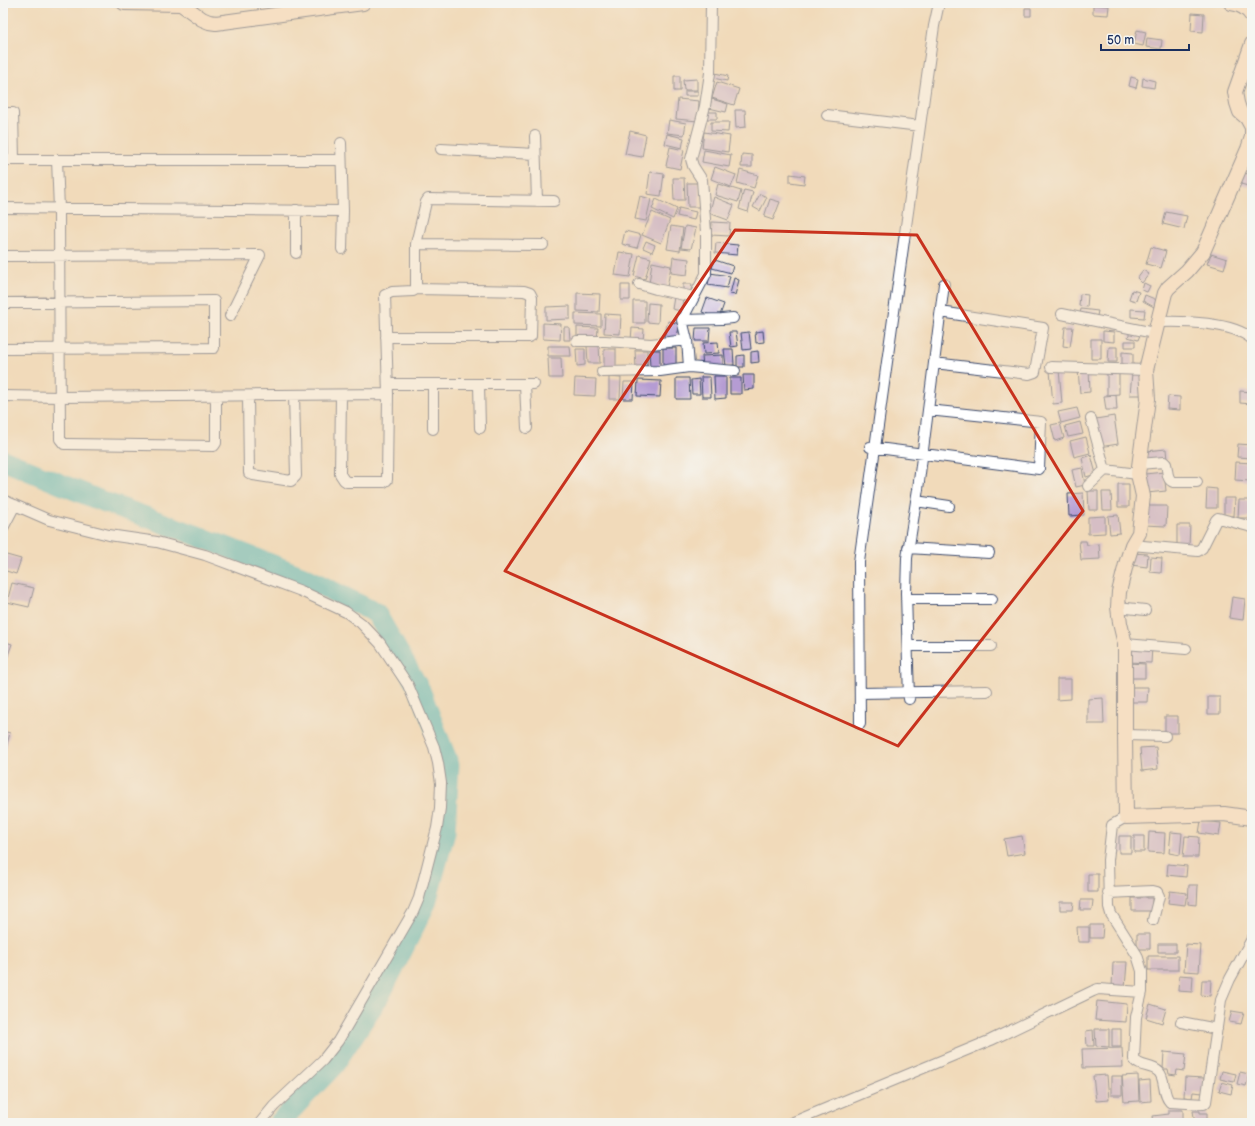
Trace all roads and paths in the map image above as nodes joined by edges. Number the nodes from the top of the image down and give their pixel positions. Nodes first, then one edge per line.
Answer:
1 (124, 3) edge
2 (363, 3) edge
3 (711, 3) edge
4 (939, 3) edge
5 (1231, 3) edge
6 (1252, 16) edge
7 (1252, 44) edge
8 (1250, 59) edge
9 (3, 113) edge
10 (827, 115) dead end
11 (920, 126) junction
12 (1252, 128) edge
13 (535, 136) dead end
14 (341, 143) dead end
15 (441, 149) dead end
16 (535, 154) junction
17 (3, 160) edge
18 (14, 160) junction
19 (58, 160) junction
20 (341, 160) junction
21 (536, 201) junction
22 (554, 201) dead end
23 (3, 208) edge
24 (59, 209) junction
25 (296, 210) junction
26 (343, 211) junction
27 (416, 244) junction
28 (543, 245) dead end
29 (342, 249) dead end
30 (296, 253) dead end
31 (3, 256) edge
32 (58, 256) junction
33 (639, 284) dead end
34 (944, 284) dead end
35 (416, 289) junction
36 (694, 297) junction
37 (59, 302) junction
38 (3, 303) edge
39 (941, 312) junction
40 (1062, 314) dead end
41 (230, 316) dead end
42 (733, 318) dead end
43 (682, 320) junction
44 (1156, 327) junction
45 (386, 337) junction
46 (1252, 339) edge
47 (687, 340) junction
48 (577, 341) dead end
49 (3, 349) edge
50 (59, 349) junction
51 (934, 363) junction
52 (689, 367) junction
53 (1051, 367) dead end
54 (1146, 370) junction
55 (735, 371) dead end
56 (602, 372) dead end
57 (388, 384) junction
58 (433, 384) junction
59 (479, 384) junction
60 (388, 394) junction
61 (294, 395) junction
62 (341, 395) junction
63 (3, 396) edge
64 (216, 396) junction
65 (248, 396) junction
66 (60, 397) junction
67 (928, 410) junction
68 (1091, 419) dead end
69 (480, 428) dead end
70 (527, 428) dead end
71 (433, 429) dead end
72 (872, 448) junction
73 (922, 455) junction
74 (1139, 469) junction
75 (1105, 470) junction
76 (1197, 482) dead end
77 (1088, 486) dead end
78 (3, 500) edge
79 (916, 501) junction
80 (15, 505) junction
81 (949, 506) dead end
82 (1252, 527) edge
83 (3, 528) edge
84 (1132, 545) junction
85 (908, 548) junction
86 (990, 553) dead end
87 (906, 599) junction
88 (992, 599) dead end
89 (1118, 607) junction
90 (1146, 610) dead end
91 (1125, 644) junction
92 (908, 646) junction
93 (991, 646) dead end
94 (1186, 650) dead end
95 (987, 691) dead end
96 (860, 693) junction
97 (909, 695) junction
98 (860, 724) dead end
99 (1124, 735) junction
100 (1165, 736) dead end
101 (1126, 817) junction
102 (1252, 818) edge
103 (1108, 893) junction
104 (1154, 920) dead end
105 (1252, 939) edge
106 (1142, 992) junction
107 (1181, 1022) dead end
108 (1217, 1029) junction
109 (260, 1123) edge
110 (790, 1123) edge

1 - 2 street
3 - 36 street
4 - 11 street
5 - 6 street
7 - 8 street
8 - 12 street
9 - 18 street
10 - 11 street
11 - 72 street
12 - 44 street
13 - 16 street
14 - 20 street
15 - 16 street
16 - 21 street
17 - 18 street
18 - 19 street
19 - 20 street
19 - 24 street
20 - 26 street
21 - 22 street
21 - 27 street
23 - 24 street
24 - 25 street
24 - 32 street
25 - 26 street
25 - 30 street
26 - 29 street
27 - 28 street
27 - 35 street
31 - 32 street
32 - 37 street
32 - 41 street
33 - 36 street
34 - 39 street
35 - 45 street
35 - 45 street
36 - 43 street
37 - 38 street
37 - 50 street
37 - 50 street
39 - 51 street
39 - 51 street
40 - 44 street
42 - 43 street
43 - 47 street
44 - 46 street
44 - 54 street
45 - 57 street
47 - 48 street
47 - 52 street
49 - 50 street
50 - 66 street
51 - 67 street
52 - 55 street
52 - 56 street
53 - 54 street
54 - 74 street
57 - 58 street
57 - 60 street
58 - 59 street
58 - 71 street
59 - 69 street
59 - 70 street
60 - 62 street
60 - 62 street
61 - 62 street
61 - 65 street
61 - 65 street
63 - 66 street
64 - 65 street
64 - 66 street
64 - 66 street
67 - 73 street
67 - 73 street
68 - 75 street
72 - 73 street
72 - 96 street
73 - 79 street
74 - 75 street
74 - 76 street
74 - 84 street
75 - 77 street
78 - 80 street
79 - 81 street
79 - 85 street
80 - 83 street
80 - 109 street
82 - 84 street
84 - 89 street
85 - 86 street
85 - 87 street
87 - 88 street
87 - 92 street
89 - 90 street
89 - 91 street
91 - 94 street
91 - 99 street
92 - 93 street
92 - 97 street
95 - 97 street
96 - 97 street
96 - 98 street
99 - 100 street
99 - 101 street
101 - 102 street
101 - 103 street
103 - 104 street
103 - 106 street
105 - 108 street
106 - 108 street
106 - 110 street
107 - 108 street

